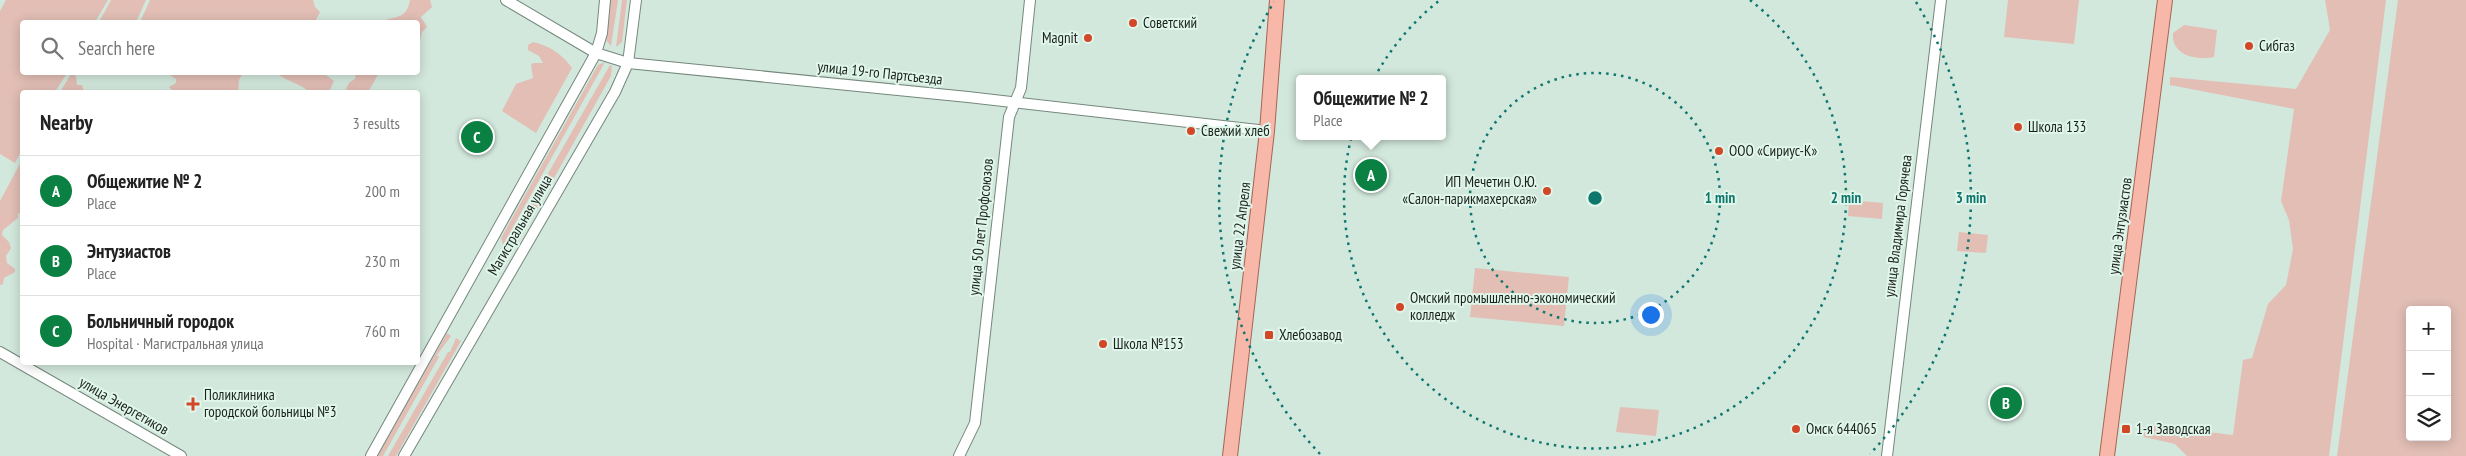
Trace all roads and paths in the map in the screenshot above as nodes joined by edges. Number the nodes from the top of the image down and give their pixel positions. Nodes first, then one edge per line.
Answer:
1 (506, 0) edge
2 (605, 0) edge
3 (636, 0) edge
4 (1030, 0) edge
5 (1277, 0) edge
6 (1941, 0) edge
7 (2165, 0) edge
8 (596, 53) junction
9 (628, 63) junction
10 (1016, 102) junction
11 (1267, 131) junction
12 (0, 352) edge
13 (20, 363) edge
14 (23, 365) edge
15 (181, 456) edge
16 (371, 456) edge
17 (404, 456) edge
18 (959, 456) edge
19 (1230, 456) edge
20 (1887, 456) edge
21 (2107, 456) edge

1 - 8 street, улица 19-го Партсъезда
2 - 8 street, Магистральная улица
3 - 9 street, Магистральная улица
4 - 10 street, улица 50 лет Профсоюзов
5 - 11 main road, улица 22 Апреля
6 - 20 street, улица Владимира Горячева
7 - 21 main road, улица Энтузиастов
8 - 9 street, улица 19-го Партсъезда
8 - 16 street, Магистральная улица
9 - 10 street, улица 19-го Партсъезда
9 - 17 street, Магистральная улица
10 - 11 street, улица 19-го Партсъезда
10 - 18 street, улица 50 лет Профсоюзов
11 - 19 main road, улица 22 Апреля
12 - 13 street, улица Энергетиков
14 - 15 street, улица Энергетиков

